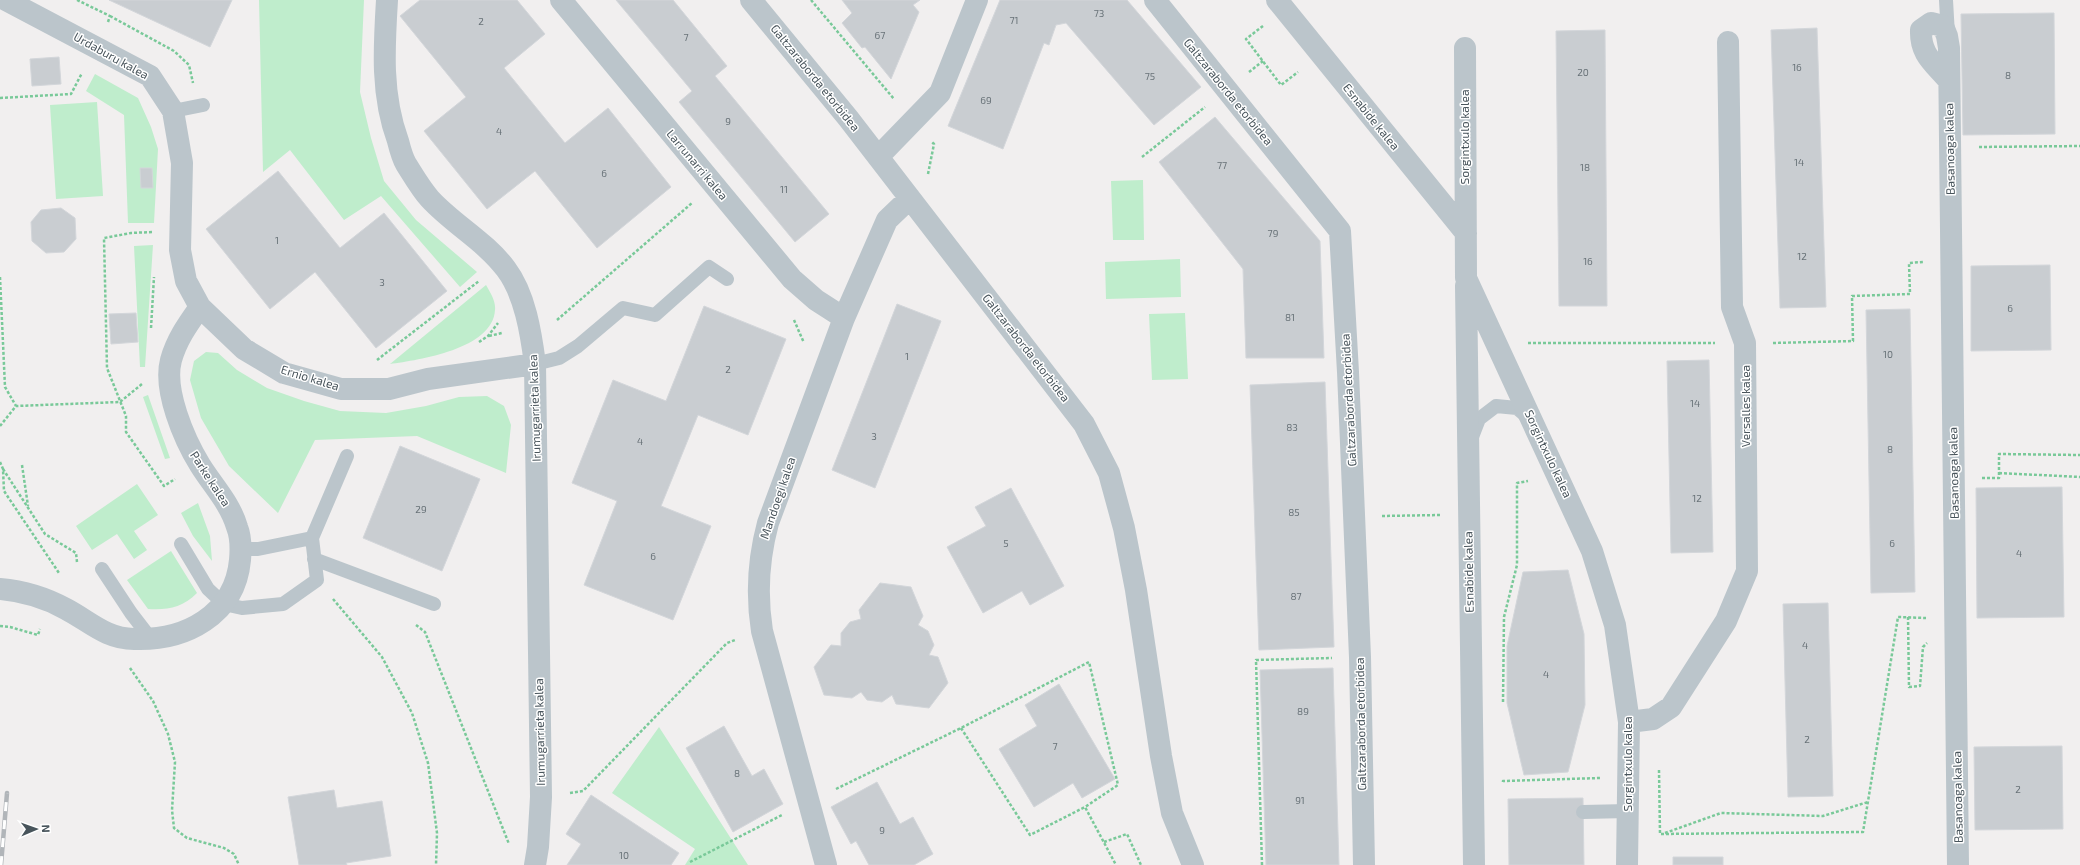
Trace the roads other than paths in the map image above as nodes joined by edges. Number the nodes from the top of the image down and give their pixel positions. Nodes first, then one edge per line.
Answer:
1 (6, 0) edge
2 (387, 0) edge
3 (561, 0) edge
4 (751, 0) edge
5 (977, 0) edge
6 (1154, 0) edge
7 (1277, 0) edge
8 (1946, 0) edge
9 (1728, 42) dead end
10 (1465, 48) dead end
11 (1949, 48) junction
12 (1949, 81) junction
13 (203, 105) dead end
14 (173, 111) junction
15 (878, 157) junction
16 (910, 198) junction
17 (1466, 233) junction
18 (727, 278) dead end
19 (1466, 278) junction
20 (200, 307) junction
21 (844, 318) junction
22 (535, 364) junction
23 (1535, 424) junction
24 (1467, 450) junction
25 (347, 456) dead end
26 (312, 538) junction
27 (181, 544) dead end
28 (241, 549) junction
29 (314, 559) junction
30 (102, 569) dead end
31 (0, 589) edge
32 (224, 604) junction
33 (434, 604) dead end
34 (151, 639) junction
35 (1629, 722) junction
36 (1628, 811) junction
37 (1583, 812) dead end
38 (535, 865) edge
39 (826, 865) edge
40 (1193, 865) edge
41 (1364, 865) edge
42 (1474, 865) edge
43 (1627, 865) edge
44 (1958, 865) edge

1 - 14 street, Urdaburu kalea
2 - 22 street, Irumugarrieta kalea
3 - 21 street, Larrunarri kalea
4 - 15 street, Galtzaraborda etorbidea
5 - 15 street
6 - 41 street, Galtzaraborda etorbidea
7 - 17 street, Esnabide kalea
8 - 11 lane
9 - 35 street, Versalles kalea
10 - 17 street, Sorgintxulo kalea
11 - 12 street, Basanoaga kalea
11 - 12 street, Basanoaga kalea
12 - 44 street, Basanoaga kalea
13 - 14 lane
14 - 20 street, Urdaburu kalea
15 - 16 street, Galtzaraborda etorbidea
16 - 21 street, Mandoegi kalea
16 - 40 street, Galtzaraborda etorbidea
17 - 19 street, Sorgintxulo kalea
18 - 22 lane
19 - 23 street, Sorgintxulo kalea
19 - 24 street, Esnabide kalea
20 - 22 street, Ernio kalea
20 - 28 street, Parke kalea
21 - 39 street, Mandoegi kalea
22 - 38 street, Irumugarrieta kalea
23 - 24 lane
23 - 35 street, Sorgintxulo kalea
24 - 42 street, Esnabide kalea
25 - 26 lane
26 - 28 lane
26 - 29 lane
27 - 32 lane
28 - 32 street, Parke kalea
29 - 32 lane
29 - 33 lane
30 - 34 lane
31 - 34 street, Parke kalea
32 - 34 street, Parke kalea
35 - 36 street, Sorgintxulo kalea
36 - 37 lane
36 - 43 street, Sorgintxulo kalea

